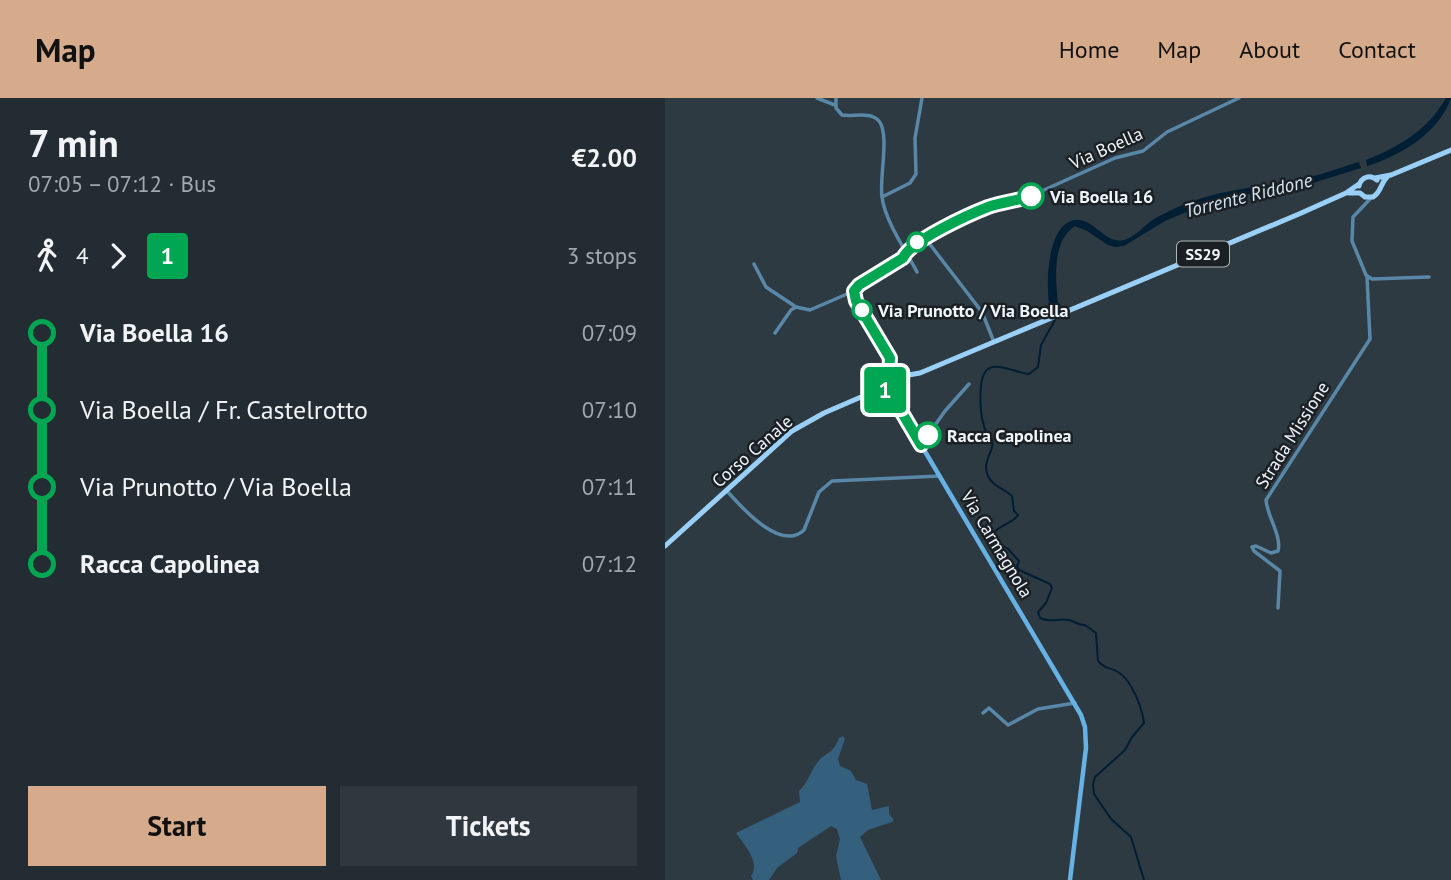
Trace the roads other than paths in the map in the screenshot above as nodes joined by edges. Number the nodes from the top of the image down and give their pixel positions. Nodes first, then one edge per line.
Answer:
1 (817, 98) edge
2 (836, 98) edge
3 (922, 98) edge
4 (1239, 98) edge
5 (835, 106) junction
6 (1451, 150) edge
7 (1391, 175) junction
8 (1375, 178) junction
9 (1359, 184) junction
10 (1380, 185) junction
11 (1346, 193) junction
12 (1361, 194) junction
13 (882, 197) junction
14 (1371, 198) junction
15 (1362, 207) junction
16 (925, 238) junction
17 (906, 251) junction
18 (754, 264) dead end
19 (917, 272) dead end
20 (1367, 277) junction
21 (1429, 277) dead end
22 (854, 291) junction
23 (796, 307) junction
24 (775, 333) dead end
25 (994, 342) junction
26 (890, 358) junction
27 (920, 373) junction
28 (889, 374) junction
29 (900, 374) junction
30 (883, 382) junction
31 (906, 383) junction
32 (969, 384) dead end
33 (889, 393) junction
34 (868, 394) junction
35 (900, 394) junction
36 (901, 411) junction
37 (921, 445) junction
38 (940, 476) junction
39 (727, 491) junction
40 (665, 546) edge
41 (1278, 608) dead end
42 (1075, 703) junction
43 (983, 713) dead end
44 (1070, 880) edge

1 - 5 street
2 - 5 street
3 - 13 street
4 - 16 street, Via Boella
5 - 13 street
6 - 7 main road
7 - 8 main road
7 - 10 main road
8 - 9 main road
8 - 10 main road
9 - 11 main road, SS29
9 - 12 main road
10 - 14 main road
11 - 12 main road, SS29
11 - 25 main road, SS29
12 - 14 main road
12 - 15 street, Strada Missione
13 - 17 street
14 - 15 street, Strada Missione
15 - 20 street, Strada Missione
16 - 17 street, Via Boella
16 - 25 street
17 - 19 street
17 - 22 street, Via Boella
18 - 23 street
20 - 21 street
20 - 41 street, Strada Missione
22 - 23 street, Via Boella
22 - 26 street
23 - 24 street
25 - 27 main road, SS29
26 - 28 street
26 - 29 street
27 - 29 main road, SS29
27 - 31 main road
28 - 29 main road
28 - 30 main road, Corso Canale
29 - 31 main road
30 - 33 main road
30 - 34 main road, Corso Canale
31 - 35 main road
32 - 37 street
33 - 34 main road, Corso Canale
33 - 35 main road, Corso Canale
33 - 36 main road, Via Carmagnola
34 - 39 main road, Corso Canale
35 - 36 main road, Via Carmagnola
36 - 37 main road, Via Carmagnola
37 - 38 main road, Via Carmagnola
38 - 39 street
38 - 42 main road, Via Carmagnola
39 - 40 main road, Corso Canale
42 - 43 street
42 - 44 main road, Via Carmagnola

